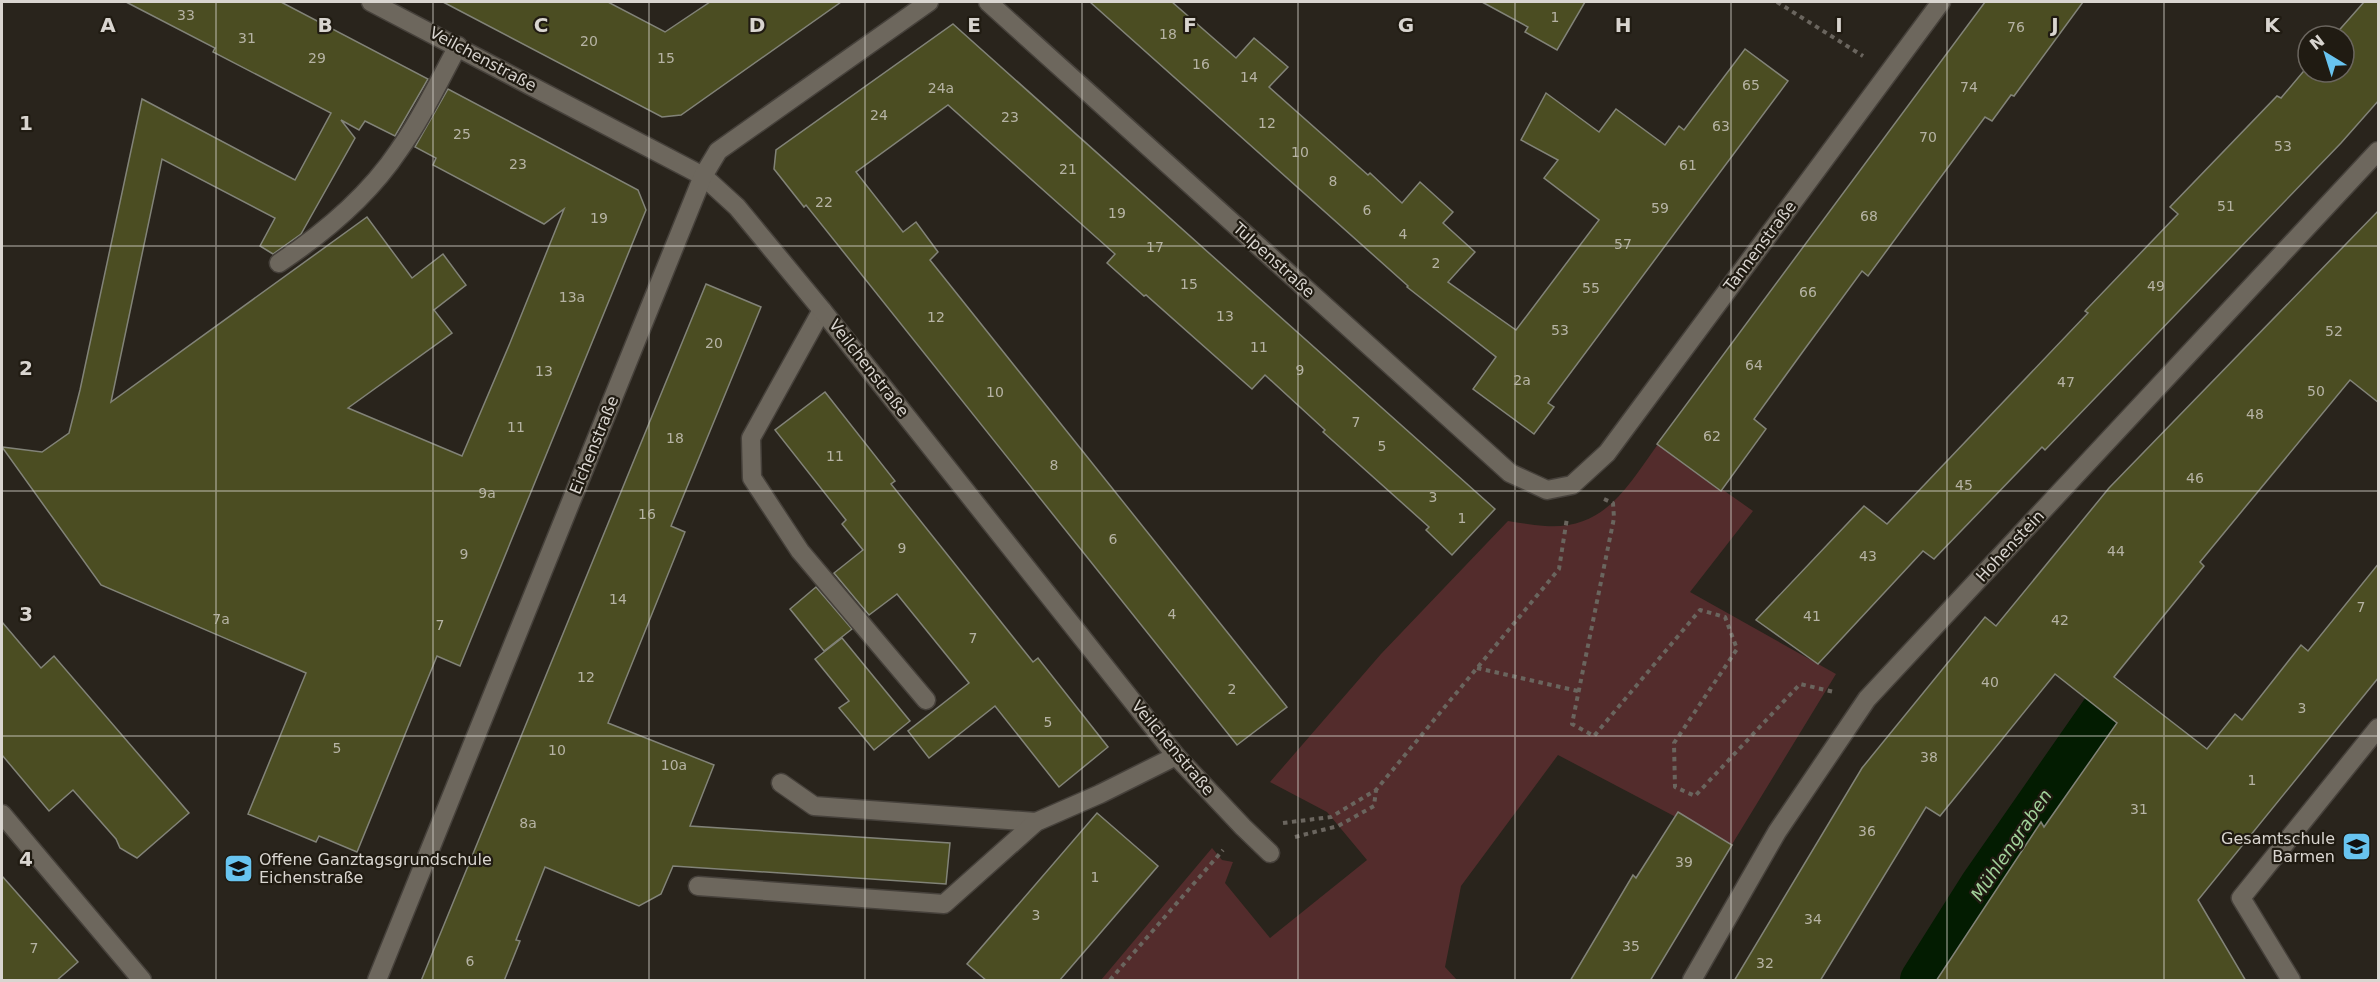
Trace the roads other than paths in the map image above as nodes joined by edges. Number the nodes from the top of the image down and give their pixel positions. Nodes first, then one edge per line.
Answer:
1 (371, 2) edge
2 (929, 2) edge
3 (988, 2) edge
4 (1941, 2) edge
5 (458, 46) junction
6 (2379, 151) edge
7 (704, 176) junction
8 (279, 263) dead end
9 (822, 310) junction
10 (1572, 485) joint
11 (926, 700) dead end
12 (2379, 728) edge
13 (1176, 756) junction
14 (781, 783) dead end
15 (2, 814) edge
16 (1036, 822) junction
17 (1266, 849) road end
18 (698, 886) dead end
19 (142, 981) edge
20 (377, 981) edge
21 (1692, 981) edge
22 (2291, 981) edge

1 - 5 street, Veilchenstraße
2 - 7 street, Eichenstraße
3 - 10 street, Tulpenstraße
4 - 10 street, Tannenstraße
5 - 7 street, Veilchenstraße
5 - 8 street
6 - 21 street, Hohenstein
7 - 9 street, Veilchenstraße
7 - 20 street, Eichenstraße
9 - 11 street
9 - 13 street, Veilchenstraße
12 - 22 street
13 - 16 street
13 - 17 street, Veilchenstraße
14 - 16 street
15 - 19 street
16 - 18 street

